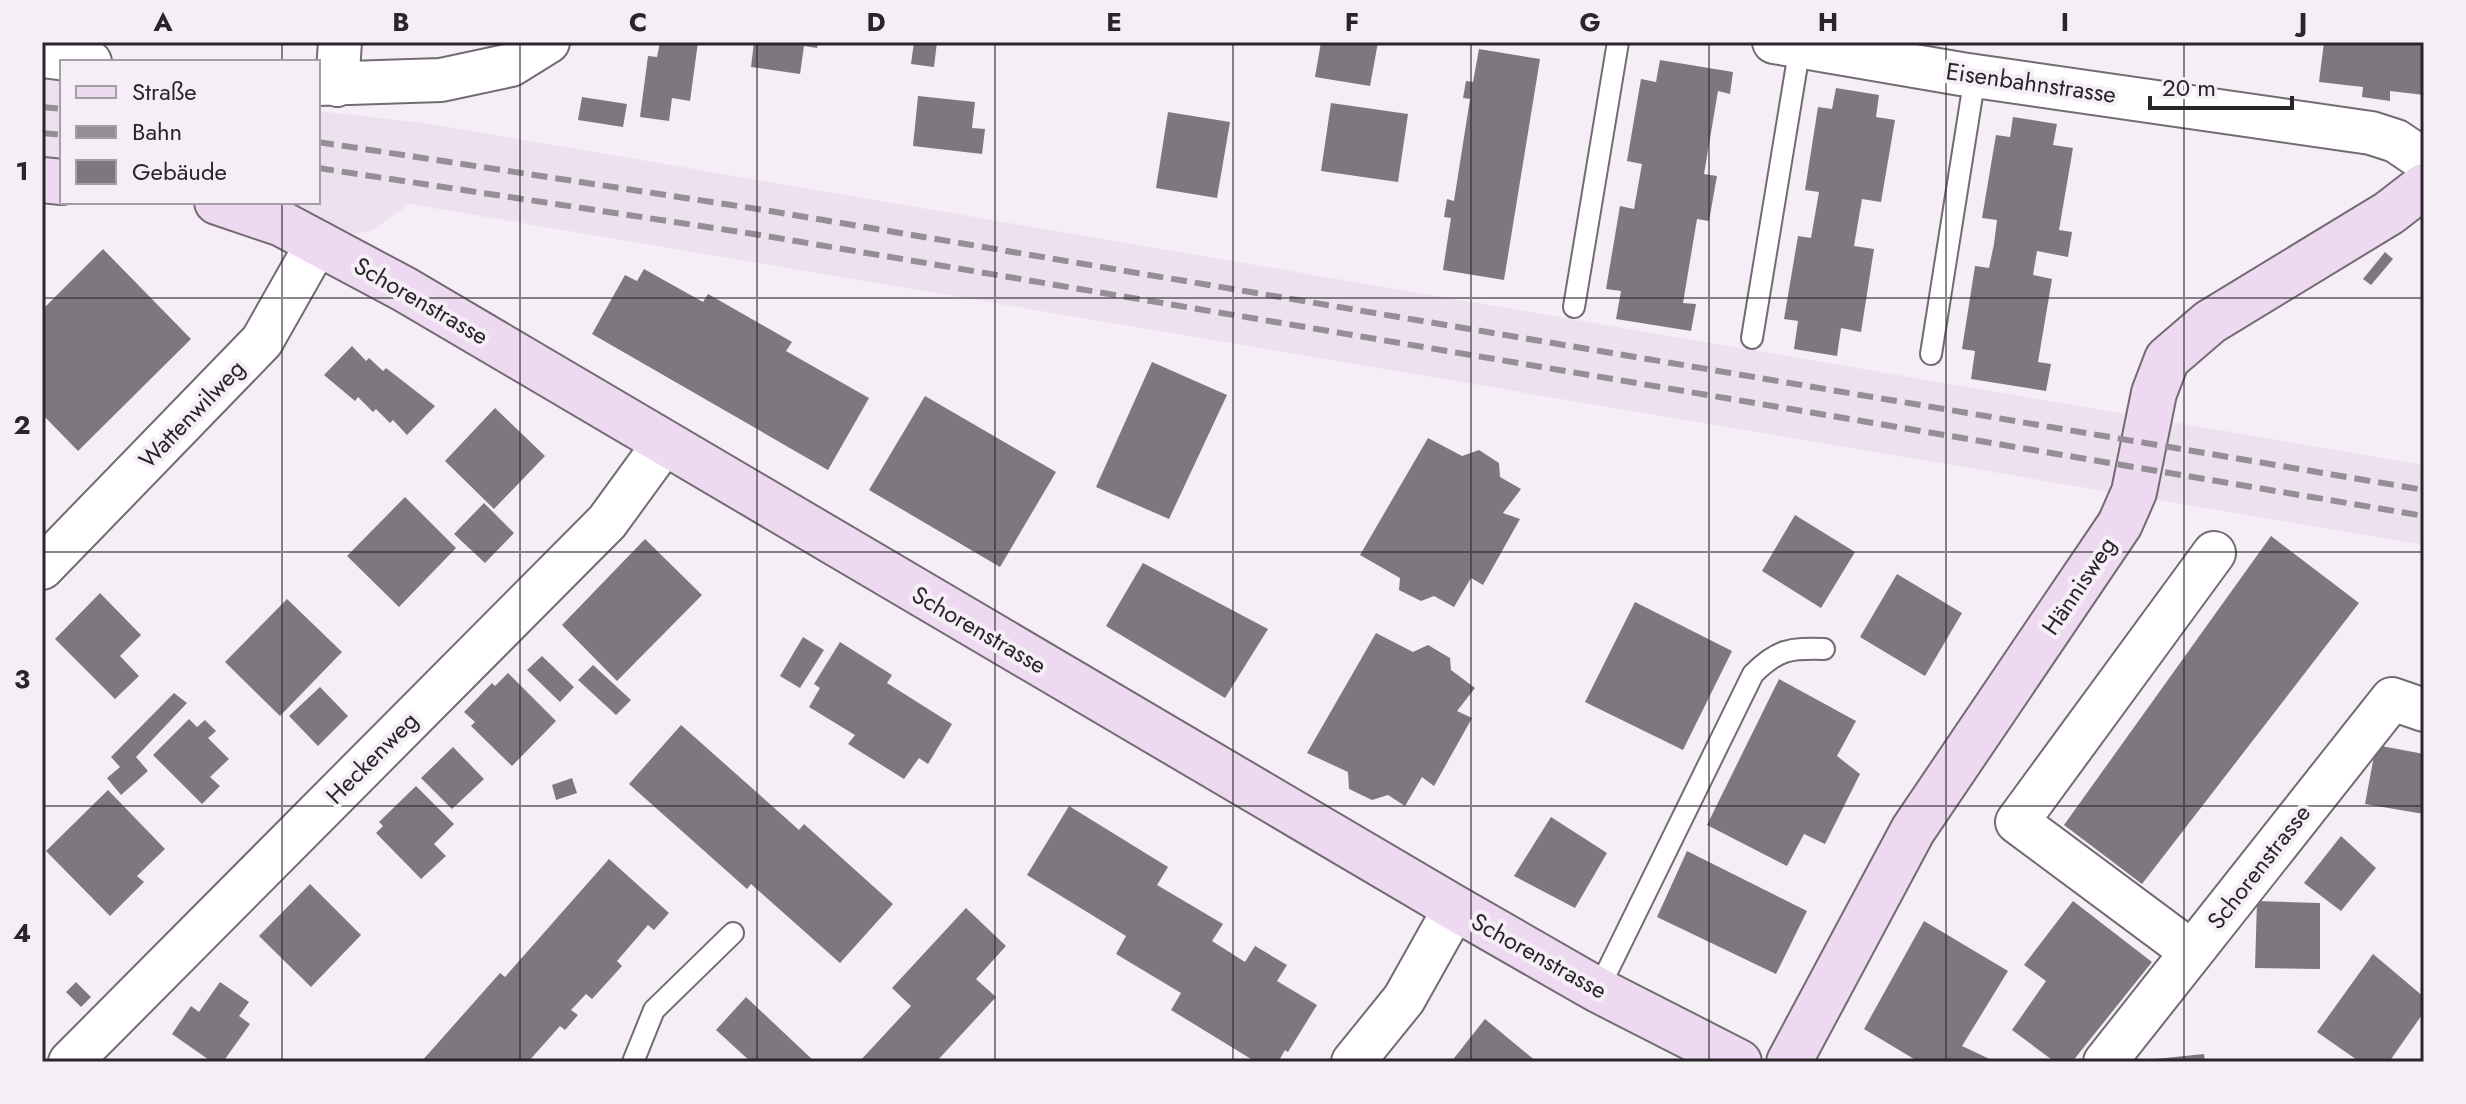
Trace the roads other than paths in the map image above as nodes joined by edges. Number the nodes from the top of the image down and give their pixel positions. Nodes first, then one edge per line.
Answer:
1 (340, 42) edge
2 (548, 42) edge
3 (1618, 42) edge
4 (1787, 44) edge
5 (42, 56) edge
6 (74, 60) edge
7 (1968, 64) edge
8 (327, 84) edge
9 (2424, 160) edge
10 (2424, 186) edge
11 (223, 204) edge
12 (318, 242) junction
13 (1574, 307) dead end
14 (1752, 338) dead end
15 (1931, 354) dead end
16 (663, 445) junction
17 (2214, 553) dead end
18 (42, 568) edge
19 (1824, 649) dead end
20 (2424, 710) edge
21 (1455, 908) junction
22 (733, 933) dead end
23 (2192, 952) junction
24 (1598, 990) junction
25 (70, 1062) edge
26 (633, 1062) edge
27 (1353, 1062) edge
28 (1739, 1062) edge
29 (1789, 1062) edge
30 (2105, 1062) edge

1 - 8 street
2 - 8 street
3 - 13 lane
4 - 7 street, Eisenbahnstrasse
4 - 14 lane
5 - 6 street
7 - 9 street, Eisenbahnstrasse
7 - 15 lane
10 - 29 street, Hännisweg
11 - 12 street, Schorenstrasse
12 - 16 street, Schorenstrasse
12 - 18 street, Wattenwilweg
16 - 21 street, Schorenstrasse
16 - 25 street, Heckenweg
17 - 23 street
19 - 24 lane
20 - 23 street, Schorenstrasse
21 - 24 street, Schorenstrasse
21 - 27 street
22 - 26 lane
23 - 30 street, Schorenstrasse
24 - 28 street, Schorenstrasse

